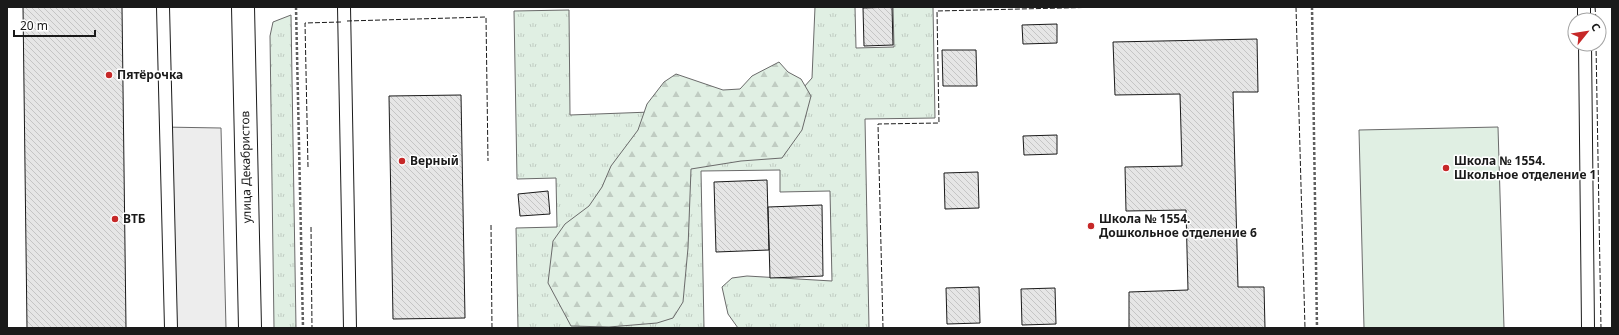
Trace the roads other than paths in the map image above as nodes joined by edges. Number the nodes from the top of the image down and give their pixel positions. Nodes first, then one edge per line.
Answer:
1 (163, 7) edge
2 (243, 7) edge
3 (344, 7) edge
4 (1584, 52) edge
5 (171, 328) edge
6 (250, 328) edge
7 (350, 328) edge
8 (1588, 328) edge

1 - 5 lane
2 - 6 main road, улица Декабристов
3 - 7 lane
4 - 8 lane

